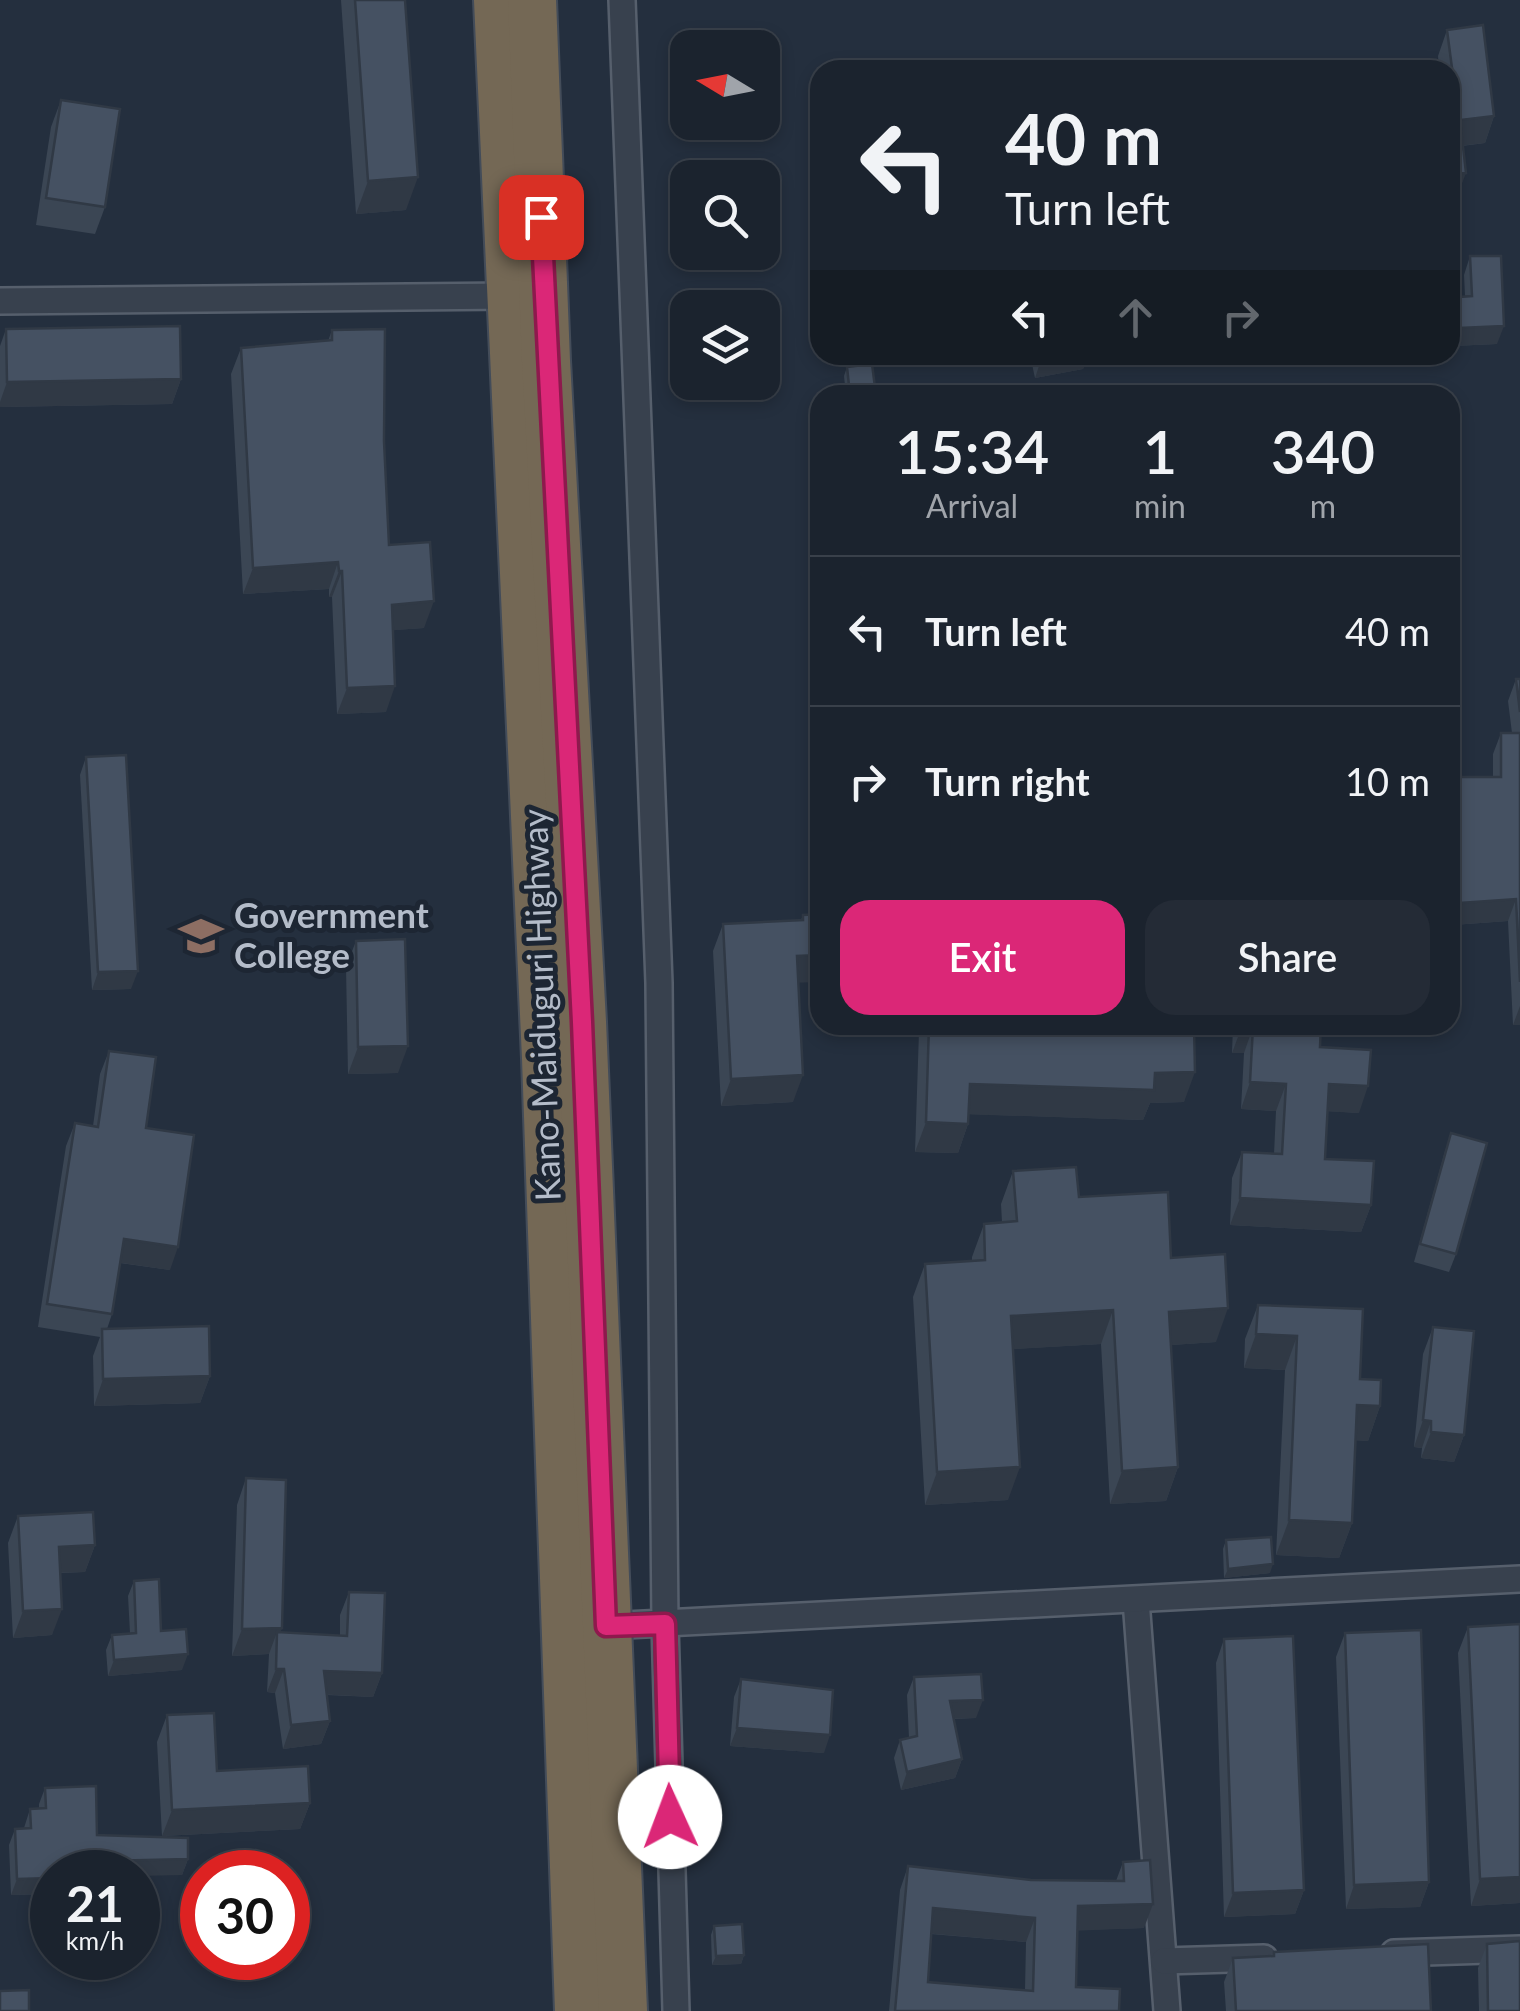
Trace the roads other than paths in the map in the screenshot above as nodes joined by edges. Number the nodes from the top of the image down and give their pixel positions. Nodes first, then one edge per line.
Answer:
1 (498, 0) edge
2 (532, 0) edge
3 (622, 0) edge
4 (510, 296) junction
5 (0, 301) edge
6 (1519, 1576) edge
7 (1136, 1600) junction
8 (665, 1624) junction
9 (606, 1626) junction
10 (1520, 1949) edge
11 (1362, 1954) edge
12 (1283, 1957) edge
13 (1164, 1961) junction
14 (579, 2011) edge
15 (623, 2011) edge
16 (676, 2011) edge
17 (1167, 2011) edge

1 - 4 highway, Kano-Maiduguri Highway
2 - 9 highway, Kano-Maiduguri Highway
3 - 8 street
4 - 5 street
4 - 14 highway, Kano-Maiduguri Highway
6 - 7 street
7 - 8 street
7 - 13 street
8 - 9 street
8 - 16 street
9 - 15 highway, Kano-Maiduguri Highway
10 - 11 street
12 - 13 street
13 - 17 street

